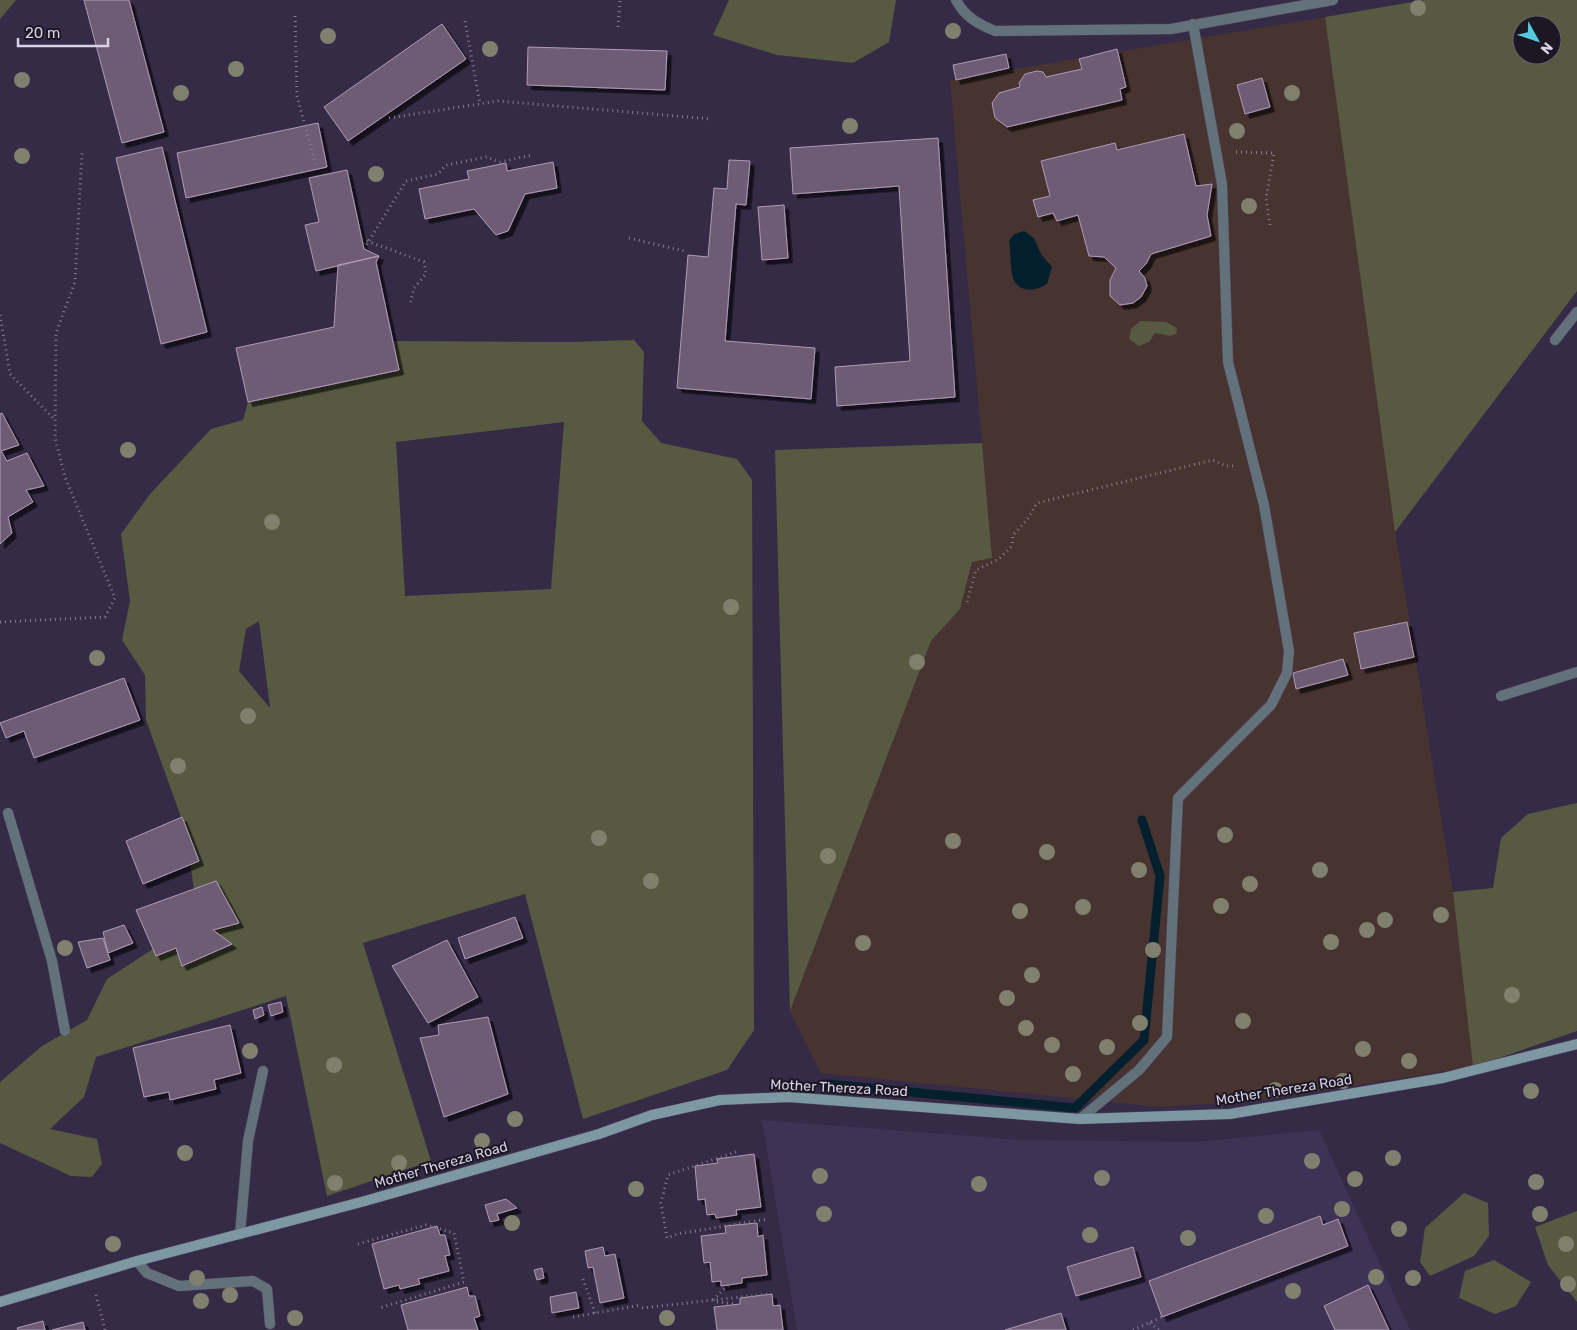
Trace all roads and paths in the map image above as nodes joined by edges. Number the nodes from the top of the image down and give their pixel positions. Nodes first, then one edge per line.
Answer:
1 (620, 0) edge
2 (956, 0) edge
3 (1333, 0) edge
4 (295, 16) dead end
5 (465, 21) dead end
6 (1193, 24) junction
7 (618, 27) dead end
8 (480, 104) junction
9 (389, 118) dead end
10 (711, 119) dead end
11 (1216, 151) junction
12 (82, 153) dead end
13 (532, 155) dead end
14 (316, 166) dead end
15 (1270, 225) dead end
16 (629, 238) dead end
17 (367, 241) junction
18 (364, 249) dead end
19 (684, 251) dead end
20 (410, 305) dead end
21 (1577, 312) edge
22 (0, 315) edge
23 (1555, 340) dead end
24 (55, 420) junction
25 (1213, 460) dead end
26 (968, 602) dead end
27 (0, 622) edge
28 (1577, 672) edge
29 (1501, 696) dead end
30 (8, 813) dead end
31 (65, 1031) dead end
32 (1577, 1044) edge
33 (263, 1071) dead end
34 (1080, 1119) junction
35 (736, 1152) dead end
36 (768, 1219) dead end
37 (240, 1234) junction
38 (358, 1244) dead end
39 (137, 1261) junction
40 (92, 1275) junction
41 (583, 1279) dead end
42 (728, 1285) dead end
43 (768, 1294) dead end
44 (712, 1301) junction
45 (0, 1302) edge
46 (736, 1304) dead end
47 (380, 1308) dead end
48 (595, 1313) junction
49 (573, 1317) dead end
50 (1162, 1317) dead end
51 (1149, 1323) junction
52 (270, 1324) dead end
53 (105, 1330) edge
54 (1133, 1330) edge
55 (1159, 1330) edge

1 - 7 path
2 - 6 street
3 - 6 street
4 - 14 path
5 - 8 path
6 - 11 street
8 - 9 path
8 - 10 path
11 - 15 path
11 - 34 street
12 - 24 path
13 - 17 path
16 - 19 path
17 - 18 path
17 - 20 path
21 - 23 street
22 - 24 path
24 - 27 path
25 - 26 path
28 - 29 street
30 - 31 street
32 - 34 street, Mother Thereza Road
33 - 37 street
34 - 37 street, Mother Thereza Road
35 - 36 path
37 - 39 street, Mother Thereza Road
38 - 47 path
39 - 40 street, Mother Thereza Road
39 - 52 street
40 - 45 street, Mother Thereza Road
40 - 53 path
41 - 48 path
42 - 44 path
43 - 44 path
44 - 46 path
44 - 48 path
48 - 49 path
50 - 51 path
51 - 54 path
51 - 55 path

